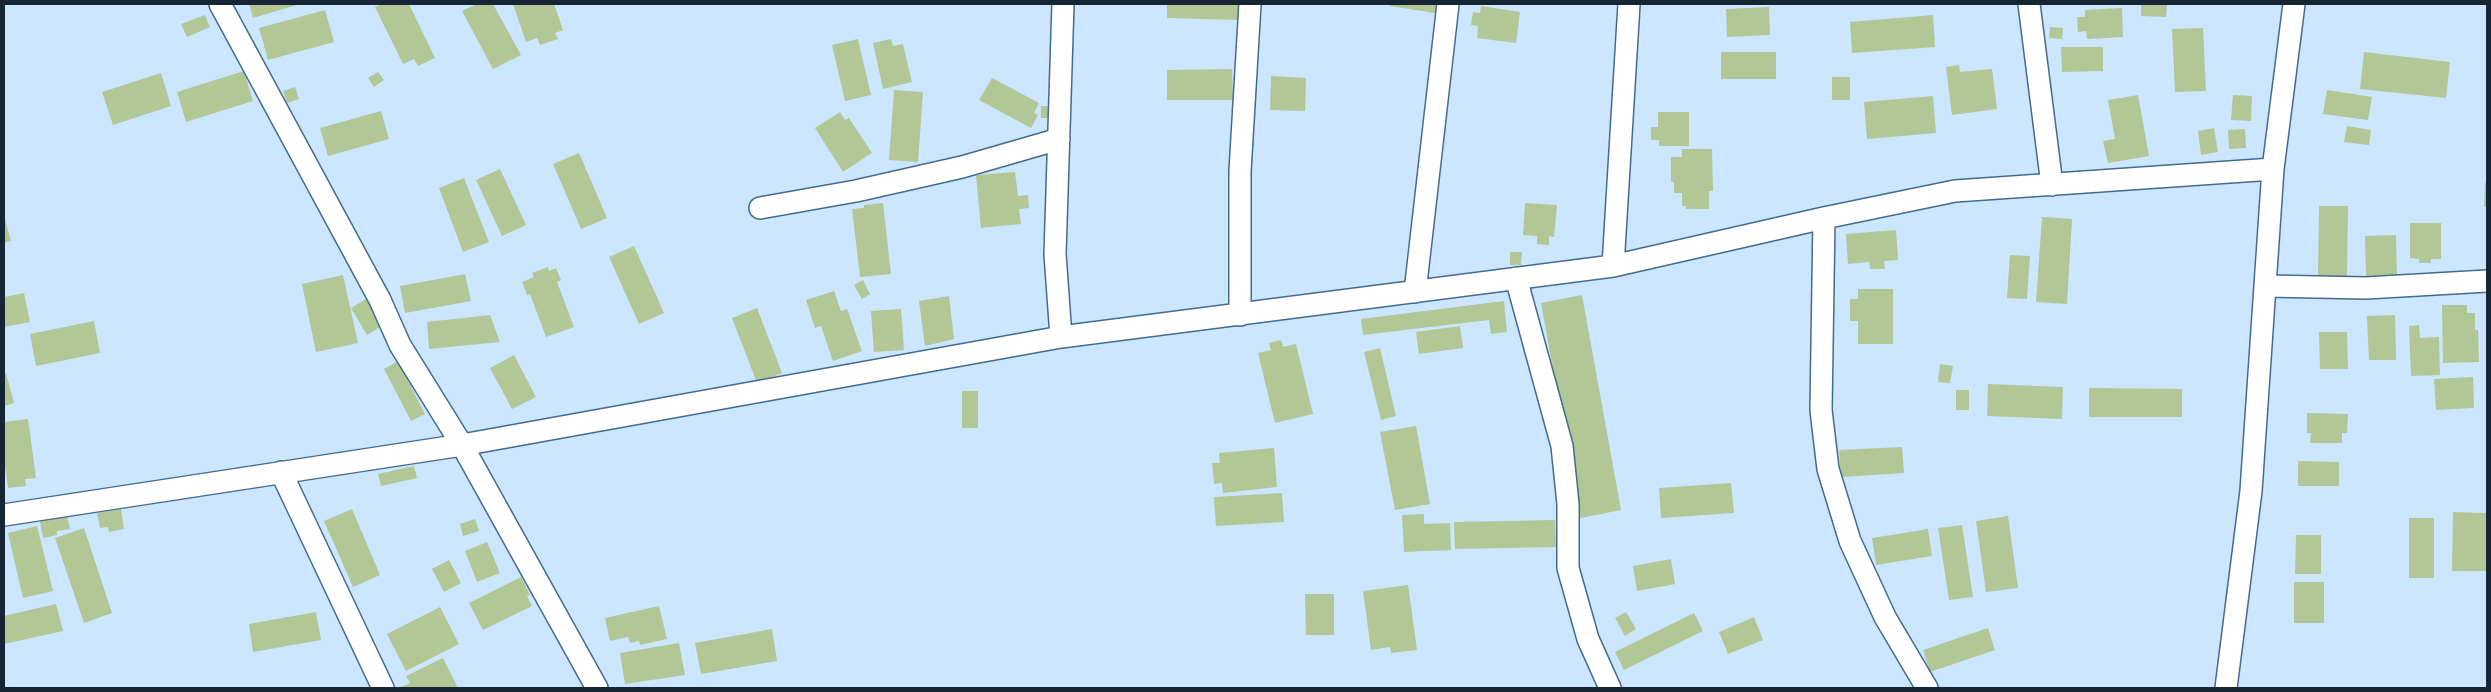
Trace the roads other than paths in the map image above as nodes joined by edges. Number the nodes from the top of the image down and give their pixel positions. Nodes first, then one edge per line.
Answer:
1 (220, 4) edge
2 (1063, 4) edge
3 (1250, 4) edge
4 (1448, 4) edge
5 (1629, 4) edge
6 (2030, 4) edge
7 (2294, 4) edge
8 (1059, 139) junction
9 (2273, 170) junction
10 (2052, 185) junction
11 (760, 208) dead end
12 (1824, 218) junction
13 (1613, 266) junction
14 (1516, 278) junction
15 (2487, 282) edge
16 (2267, 286) junction
17 (1415, 292) junction
18 (1240, 314) junction
19 (1062, 337) junction
20 (462, 445) junction
21 (281, 472) junction
22 (4, 515) edge
23 (383, 688) edge
24 (597, 688) edge
25 (1610, 688) edge
26 (1928, 688) edge
27 (2226, 688) edge

1 - 20 street
2 - 8 street
3 - 18 street
4 - 17 street
5 - 13 street
6 - 10 street
7 - 9 street
8 - 11 street
8 - 19 street
9 - 10 street
9 - 16 street
10 - 12 street
12 - 13 street
12 - 26 street
13 - 14 street
14 - 17 street
14 - 25 street
15 - 16 street
16 - 27 street
17 - 18 street
18 - 19 street
19 - 20 street
20 - 21 street
20 - 24 street
21 - 22 street
21 - 23 street

